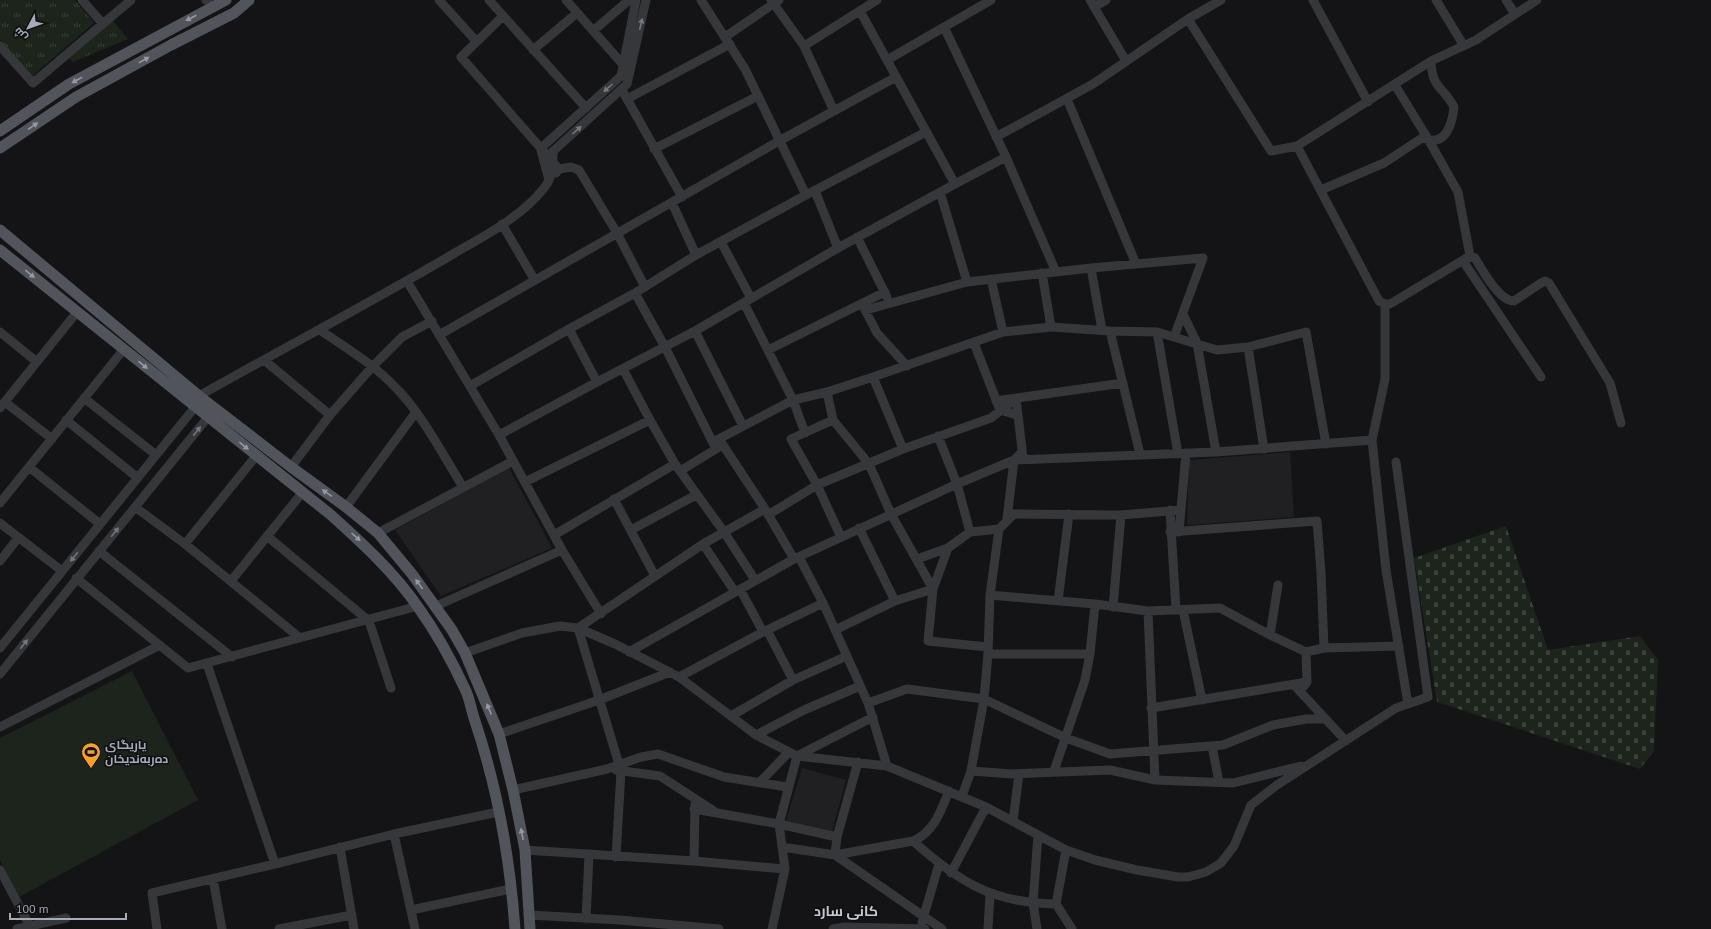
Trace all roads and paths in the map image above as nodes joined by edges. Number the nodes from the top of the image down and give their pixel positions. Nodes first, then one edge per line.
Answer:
1 (82, 0) edge
2 (129, 0) edge
3 (226, 0) edge
4 (249, 0) edge
5 (439, 0) edge
6 (489, 0) edge
7 (566, 0) edge
8 (629, 0) edge
9 (636, 0) edge
10 (701, 0) edge
11 (877, 0) edge
12 (991, 0) edge
13 (1106, 0) edge
14 (1201, 0) edge
15 (1221, 0) edge
16 (1313, 0) edge
17 (1436, 0) edge
18 (1506, 0) edge
19 (1537, 0) edge
20 (646, 1) edge
21 (775, 1) edge
22 (1092, 3) edge
23 (1206, 8) junction
24 (860, 11) junction
25 (577, 12) junction
26 (1515, 14) junction
27 (503, 16) junction
28 (1188, 19) junction
29 (102, 24) junction
30 (944, 27) junction
31 (593, 31) junction
32 (727, 40) junction
33 (476, 41) junction
34 (0, 46) edge
35 (804, 46) junction
36 (1464, 46) junction
37 (534, 50) junction
38 (887, 60) junction
39 (1126, 61) junction
40 (1430, 61) junction
41 (623, 65) junction
42 (630, 73) junction
43 (896, 77) junction
44 (1395, 85) junction
45 (622, 90) junction
46 (758, 96) junction
47 (627, 99) junction
48 (1067, 99) junction
49 (1368, 102) junction
50 (586, 108) junction
51 (834, 111) junction
52 (0, 131) edge
53 (926, 132) junction
54 (996, 137) junction
55 (1428, 139) junction
56 (779, 141) junction
57 (1297, 146) junction
58 (0, 148) edge
59 (541, 148) junction
60 (654, 149) junction
61 (1006, 157) junction
62 (553, 160) junction
63 (549, 182) junction
64 (955, 184) junction
65 (1321, 190) junction
66 (815, 191) junction
67 (940, 192) junction
68 (806, 195) junction
69 (682, 197) junction
70 (672, 203) junction
71 (502, 224) junction
72 (0, 230) edge
73 (617, 233) junction
74 (857, 237) junction
75 (721, 242) junction
76 (838, 248) junction
77 (0, 250) edge
78 (696, 255) junction
79 (1466, 259) junction
80 (1136, 264) junction
81 (1091, 268) junction
82 (1056, 272) junction
83 (1042, 273) junction
84 (534, 279) junction
85 (991, 279) junction
86 (407, 281) junction
87 (966, 282) junction
88 (646, 287) junction
89 (884, 292) junction
90 (636, 293) junction
91 (747, 300) junction
92 (890, 303) junction
93 (1385, 304) junction
94 (875, 308) junction
95 (866, 310) junction
96 (77, 312) junction
97 (1183, 314) junction
98 (432, 321) junction
99 (1051, 327) junction
100 (569, 329) junction
101 (320, 330) junction
102 (695, 331) junction
103 (1106, 331) junction
104 (0, 332) edge
105 (1003, 332) junction
106 (1157, 332) junction
107 (439, 335) junction
108 (1174, 337) junction
109 (974, 343) junction
110 (1197, 343) junction
111 (666, 347) junction
112 (1248, 347) junction
113 (124, 349) junction
114 (768, 350) junction
115 (264, 360) junction
116 (37, 362) junction
117 (907, 366) junction
118 (372, 367) junction
119 (623, 368) junction
120 (873, 377) junction
121 (1541, 377) dead end
122 (596, 382) junction
123 (1123, 383) junction
124 (470, 386) junction
125 (827, 392) junction
126 (84, 398) junction
127 (1016, 398) junction
128 (793, 400) junction
129 (996, 401) junction
130 (197, 402) junction
131 (3, 405) edge
132 (1000, 410) junction
133 (416, 412) junction
134 (330, 415) junction
135 (1017, 415) junction
136 (208, 418) junction
137 (66, 420) junction
138 (650, 420) junction
139 (833, 420) junction
140 (1621, 423) dead end
141 (743, 426) junction
142 (805, 432) junction
143 (499, 435) junction
144 (938, 436) junction
145 (52, 439) junction
146 (1372, 440) junction
147 (719, 442) junction
148 (1326, 444) junction
149 (904, 449) junction
150 (1264, 449) junction
151 (1216, 452) junction
152 (156, 454) junction
153 (1140, 454) junction
154 (1182, 454) junction
155 (256, 456) junction
156 (1019, 457) junction
157 (513, 461) junction
158 (1396, 462) dead end
159 (869, 464) junction
160 (29, 467) junction
161 (291, 468) junction
162 (677, 468) junction
163 (138, 478) junction
164 (525, 482) junction
165 (957, 484) junction
166 (817, 486) junction
167 (463, 488) junction
168 (302, 492) junction
169 (696, 495) junction
170 (614, 499) junction
171 (0, 503) edge
172 (344, 505) junction
173 (136, 507) junction
174 (1170, 510) junction
175 (1180, 510) junction
176 (767, 512) junction
177 (331, 514) junction
178 (891, 514) junction
179 (1069, 514) junction
180 (1121, 514) junction
181 (1010, 516) junction
182 (0, 523) edge
183 (100, 524) junction
184 (860, 528) junction
185 (999, 529) junction
186 (631, 530) junction
187 (724, 532) junction
188 (970, 532) junction
189 (1174, 532) junction
190 (378, 533) junction
191 (554, 535) junction
192 (267, 536) junction
193 (841, 537) junction
194 (18, 538) junction
195 (185, 544) junction
196 (703, 544) junction
197 (948, 548) junction
198 (562, 550) junction
199 (99, 551) junction
200 (796, 558) junction
201 (917, 558) junction
202 (0, 561) edge
203 (62, 571) junction
204 (655, 576) junction
205 (76, 578) junction
206 (755, 580) junction
207 (231, 581) junction
208 (1278, 585) dead end
209 (933, 589) junction
210 (737, 591) junction
211 (990, 595) junction
212 (895, 601) junction
213 (1058, 601) junction
214 (823, 603) junction
215 (1095, 604) junction
216 (418, 606) junction
217 (436, 606) junction
218 (1113, 607) junction
219 (1179, 610) junction
220 (1148, 611) junction
221 (601, 614) junction
222 (24, 617) junction
223 (369, 621) junction
224 (38, 627) junction
225 (578, 628) junction
226 (835, 630) junction
227 (765, 631) junction
228 (1270, 635) junction
229 (300, 638) junction
230 (160, 645) junction
231 (1399, 646) junction
232 (0, 648) edge
233 (1324, 648) junction
234 (988, 650) junction
235 (629, 652) junction
236 (1306, 652) junction
237 (465, 653) junction
238 (1090, 654) junction
239 (847, 656) junction
240 (232, 657) junction
241 (207, 664) junction
242 (670, 672) junction
243 (0, 674) edge
244 (679, 677) junction
245 (794, 680) junction
246 (1307, 682) junction
247 (1294, 685) junction
248 (860, 686) junction
249 (391, 688) dead end
250 (1300, 692) junction
251 (984, 699) junction
252 (599, 700) junction
253 (1202, 700) junction
254 (868, 703) junction
255 (1408, 704) junction
256 (1151, 708) junction
257 (730, 716) junction
258 (873, 717) junction
259 (1325, 719) junction
260 (0, 727) edge
261 (499, 734) junction
262 (756, 735) junction
263 (1066, 738) junction
264 (1346, 741) junction
265 (1212, 746) junction
266 (1153, 751) junction
267 (793, 754) junction
268 (1110, 754) junction
269 (858, 762) junction
270 (1310, 764) junction
271 (888, 766) junction
272 (620, 768) junction
273 (1110, 770) junction
274 (971, 771) junction
275 (1054, 771) junction
276 (1019, 774) junction
277 (1155, 780) junction
278 (760, 782) junction
279 (1219, 782) junction
280 (787, 788) junction
281 (513, 790) junction
282 (949, 791) junction
283 (962, 796) junction
284 (695, 798) junction
285 (986, 807) junction
286 (694, 809) junction
287 (498, 812) junction
288 (719, 814) junction
289 (1013, 821) junction
290 (779, 824) junction
291 (394, 834) junction
292 (1038, 835) junction
293 (837, 836) junction
294 (913, 841) junction
295 (340, 847) junction
296 (782, 847) junction
297 (525, 850) junction
298 (1066, 850) junction
299 (589, 855) junction
300 (835, 855) junction
301 (616, 857) junction
302 (694, 861) junction
303 (275, 864) junction
304 (939, 864) junction
305 (785, 869) junction
306 (0, 870) edge
307 (951, 873) junction
308 (526, 878) junction
309 (213, 879) junction
310 (511, 889) junction
311 (990, 892) junction
312 (528, 902) junction
313 (1033, 903) junction
314 (1056, 904) junction
315 (411, 910) junction
316 (352, 915) junction
317 (529, 915) junction
318 (923, 916) junction
319 (66, 918) dead end
320 (586, 919) junction
321 (620, 924) edge
322 (34, 927) edge
323 (17, 929) edge
324 (157, 929) edge
325 (222, 929) edge
326 (279, 929) edge
327 (354, 929) edge
328 (415, 929) edge
329 (515, 929) edge
330 (530, 929) edge
331 (719, 929) edge
332 (772, 929) edge
333 (833, 929) edge
334 (923, 929) edge
335 (942, 929) edge
336 (988, 929) edge
337 (1037, 929) edge
338 (1072, 929) edge

1 - 29 street
2 - 29 street
3 -> 52 main road
58 -> 4 main road
5 - 33 street
6 - 27 street
7 - 25 street
8 - 31 street
9 - 41 street
10 - 32 street
11 - 24 street
12 - 30 street
13 - 22 street
14 - 23 street
15 - 23 street
16 - 49 street
17 - 36 street
18 - 26 street
19 - 26 street
42 -> 20 street
21 - 32 street
21 - 35 street
22 - 39 street
23 - 28 street
24 - 35 street
24 - 38 street
25 - 31 street
25 - 37 street
26 - 36 street
27 - 33 street
27 - 37 street
28 - 39 street
28 - 57 street
29 - 34 street
30 - 38 street
30 - 54 street
31 - 41 street
32 - 46 street
32 - 47 street
33 - 59 street
35 - 51 street
36 - 40 street
37 - 50 street
38 - 43 street
39 - 48 street
40 - 44 street
40 - 55 street
41 - 42 street
41 -> 50 street
42 - 45 street
43 - 51 street
43 - 53 street
44 - 49 street
44 - 55 street
45 - 47 street
62 -> 45 street
46 - 56 street
46 - 60 street
47 - 60 street
48 - 54 street
48 - 80 street
49 - 57 street
50 - 59 street
51 - 56 street
53 - 64 street
53 - 66 street
54 - 61 street
55 - 65 street
55 - 79 street
56 - 68 street
56 - 69 street
57 - 65 street
59 - 62 street
59 - 63 street
60 - 69 street
61 - 64 street
61 - 82 street
62 - 63 street
62 - 73 street
63 - 71 street
64 - 67 street
65 - 93 street
66 - 68 street
66 - 76 street
67 - 74 street
67 - 87 street
68 - 75 street
69 - 70 street
70 - 73 street
70 - 78 street
71 - 84 street
71 - 86 street
72 - 130 main road
73 - 84 street
73 - 88 street
74 - 76 street
74 - 89 street
75 - 78 street
75 - 91 street
76 - 91 street
77 -> 96 main road
78 - 88 street
79 - 93 street
79 - 121 street
79 - 140 street
80 - 81 street
80 - 97 street
81 - 82 street
81 - 103 street
82 - 83 street
83 - 85 street
83 - 99 street
84 - 107 street
85 - 87 street
85 - 105 street
86 - 98 street
86 - 101 street
87 - 92 street
88 - 90 street
89 - 92 street
89 - 94 street
89 - 95 street
90 - 100 street
90 - 111 street
91 - 102 street
91 - 114 street
92 - 94 street
93 - 146 street
94 - 95 street
95 - 114 street
95 - 117 street
96 - 113 main road
96 - 116 street
97 - 108 street
97 - 110 street
98 - 107 street
98 - 118 street
99 - 103 street
99 - 105 street
100 - 122 street
100 - 124 street
101 - 115 street
101 - 118 street
102 - 111 street
102 - 141 street
103 - 106 street
103 - 123 street
104 - 116 street
105 - 109 street
106 - 108 street
106 - 154 street
107 - 124 street
108 - 110 street
109 - 117 street
109 - 129 street
110 - 112 street
110 - 151 street
111 - 119 street
111 - 147 street
112 - 148 street
112 - 150 street
113 - 126 street
113 -> 130 main road
114 - 128 street
115 - 130 street
115 - 134 street
116 - 131 street
117 - 120 street
118 - 133 street
118 - 134 street
119 - 122 street
119 - 138 street
120 - 125 street
120 - 149 street
122 - 143 street
123 - 127 street
123 - 153 street
124 - 143 street
125 - 128 street
125 - 139 street
126 - 137 street
126 - 152 street
127 - 129 street
127 - 132 street
127 - 135 street
128 - 141 street
128 - 142 street
129 - 132 street
130 - 136 main road
130 - 152 street
130 - 161 main road
131 - 145 street
132 - 135 street
132 - 144 street
133 - 167 street
133 - 172 street
134 - 161 street
135 - 156 street
136 -> 155 main road
173 -> 136 street
137 - 145 street
137 - 163 street
138 - 162 street
138 - 164 street
139 - 142 street
139 - 159 street
141 - 147 street
142 - 166 street
143 - 157 street
144 - 149 street
144 - 165 street
145 - 160 street
146 - 148 street
146 - 231 street
147 - 162 street
147 - 176 street
148 - 150 street
149 - 159 street
150 - 151 street
151 - 154 street
152 - 163 street
153 - 154 street
153 - 156 street
154 - 175 street
155 - 168 main road
155 - 195 street
156 - 165 street
156 - 181 street
157 - 164 street
157 - 167 street
158 - 255 street
159 - 166 street
159 - 178 street
160 - 171 street
160 - 183 street
172 -> 161 main road
162 - 169 street
162 - 170 street
163 - 183 street
164 - 191 street
165 - 178 street
165 - 188 street
166 - 176 street
166 - 193 street
167 - 190 street
168 - 177 main road
168 - 192 street
169 - 186 street
169 - 187 street
170 - 186 street
170 - 191 street
172 - 177 main road
172 - 190 main road
173 - 195 street
199 -> 173 street
174 - 175 street
174 - 180 street
174 - 189 street
175 - 189 street
176 - 187 street
176 - 200 street
177 -> 216 main road
178 - 184 street
178 - 201 street
179 - 180 street
179 - 181 street
179 - 213 street
180 - 218 street
181 - 185 street
182 - 194 street
183 -> 203 street
184 - 193 street
184 - 212 street
185 - 188 street
185 - 211 street
186 - 204 street
187 - 196 street
187 - 206 street
188 - 197 street
189 - 219 street
189 - 233 street
217 -> 190 main road
191 - 198 street
192 - 207 street
192 - 223 street
193 - 200 street
194 - 202 street
194 - 203 street
195 - 207 street
196 - 204 street
196 - 210 street
197 - 201 street
197 - 209 street
198 - 217 street
198 - 221 street
199 - 205 street
199 - 240 street
200 - 206 street
200 - 214 street
201 - 209 street
203 - 222 street
204 - 221 street
205 - 224 street
205 - 230 street
206 - 210 street
207 - 229 street
208 - 228 street
209 - 212 street
209 - 234 street
210 - 227 street
210 - 235 street
211 - 213 street
211 - 234 street
212 - 226 street
213 - 215 street
214 - 226 street
214 - 227 street
215 - 218 street
215 - 238 street
216 - 223 street
216 - 287 main road
217 - 237 main road
218 - 220 street
219 - 220 street
219 - 228 street
219 - 253 street
220 - 256 street
221 - 225 street
222 - 224 street
222 - 232 street
223 - 229 street
223 - 249 street
243 -> 224 street
225 - 235 street
225 - 237 street
225 - 252 street
226 - 239 street
227 - 244 street
227 - 245 street
228 - 236 street
229 - 240 street
230 - 241 street
230 - 260 street
231 - 233 street
231 - 255 street
233 - 236 street
234 - 238 street
234 - 251 street
235 - 242 street
236 - 246 street
261 -> 237 main road
238 - 263 street
239 - 245 street
239 - 248 street
240 - 241 street
241 - 303 street
242 - 244 street
242 - 252 street
244 - 257 street
245 - 257 street
246 - 247 street
246 - 250 street
247 - 250 street
247 - 253 street
248 - 254 street
248 - 262 street
250 - 259 street
251 - 254 street
251 - 263 street
251 - 274 street
252 - 261 street
252 - 272 street
253 - 256 street
254 - 258 street
255 - 264 street
256 - 266 street
257 - 262 street
258 - 267 street
258 - 271 street
259 - 264 street
259 - 265 street
261 - 281 main road
262 - 267 street
263 - 268 street
263 - 275 street
264 - 270 street
265 - 266 street
265 - 279 street
266 - 268 street
266 - 277 street
267 - 269 street
267 - 278 street
267 - 280 street
268 - 273 street
269 - 271 street
269 - 293 street
270 - 279 street
270 - 298 street
271 - 282 street
272 - 278 street
272 - 281 street
272 - 284 street
272 - 301 street
273 - 275 street
273 - 277 street
274 - 276 street
274 - 283 street
275 - 276 street
276 - 289 street
277 - 279 street
278 - 280 street
280 - 290 street
297 -> 281 main road
282 - 283 street
282 - 294 street
283 - 285 street
284 - 286 street
284 - 288 street
285 - 289 street
285 - 307 street
286 - 288 street
286 - 302 street
287 - 291 street
287 - 310 main road
288 - 290 street
289 - 292 street
290 - 293 street
290 - 296 street
291 - 295 street
291 - 315 street
292 - 298 street
292 - 313 street
293 - 300 street
294 - 300 street
294 - 304 street
295 - 303 street
295 - 316 street
296 - 300 street
296 - 305 street
297 - 299 street
297 - 308 main road
298 - 314 street
299 - 301 street
299 - 320 street
300 - 318 street
301 - 302 street
302 - 305 street
303 - 309 street
304 - 307 street
304 - 318 street
305 - 332 street
306 - 322 street
307 - 311 street
308 - 310 main road
308 - 312 main road
309 - 324 street
309 - 325 street
310 - 312 main road
310 - 315 street
310 - 329 main road
311 - 313 street
311 - 336 street
312 - 317 main road
313 - 314 street
313 - 337 street
314 - 338 street
315 - 328 street
316 - 326 street
316 - 327 street
317 - 320 street
317 - 330 main road
318 - 334 street
318 - 335 street
319 - 322 street
320 - 321 street
321 - 331 street
322 - 323 street
333 - 334 street

